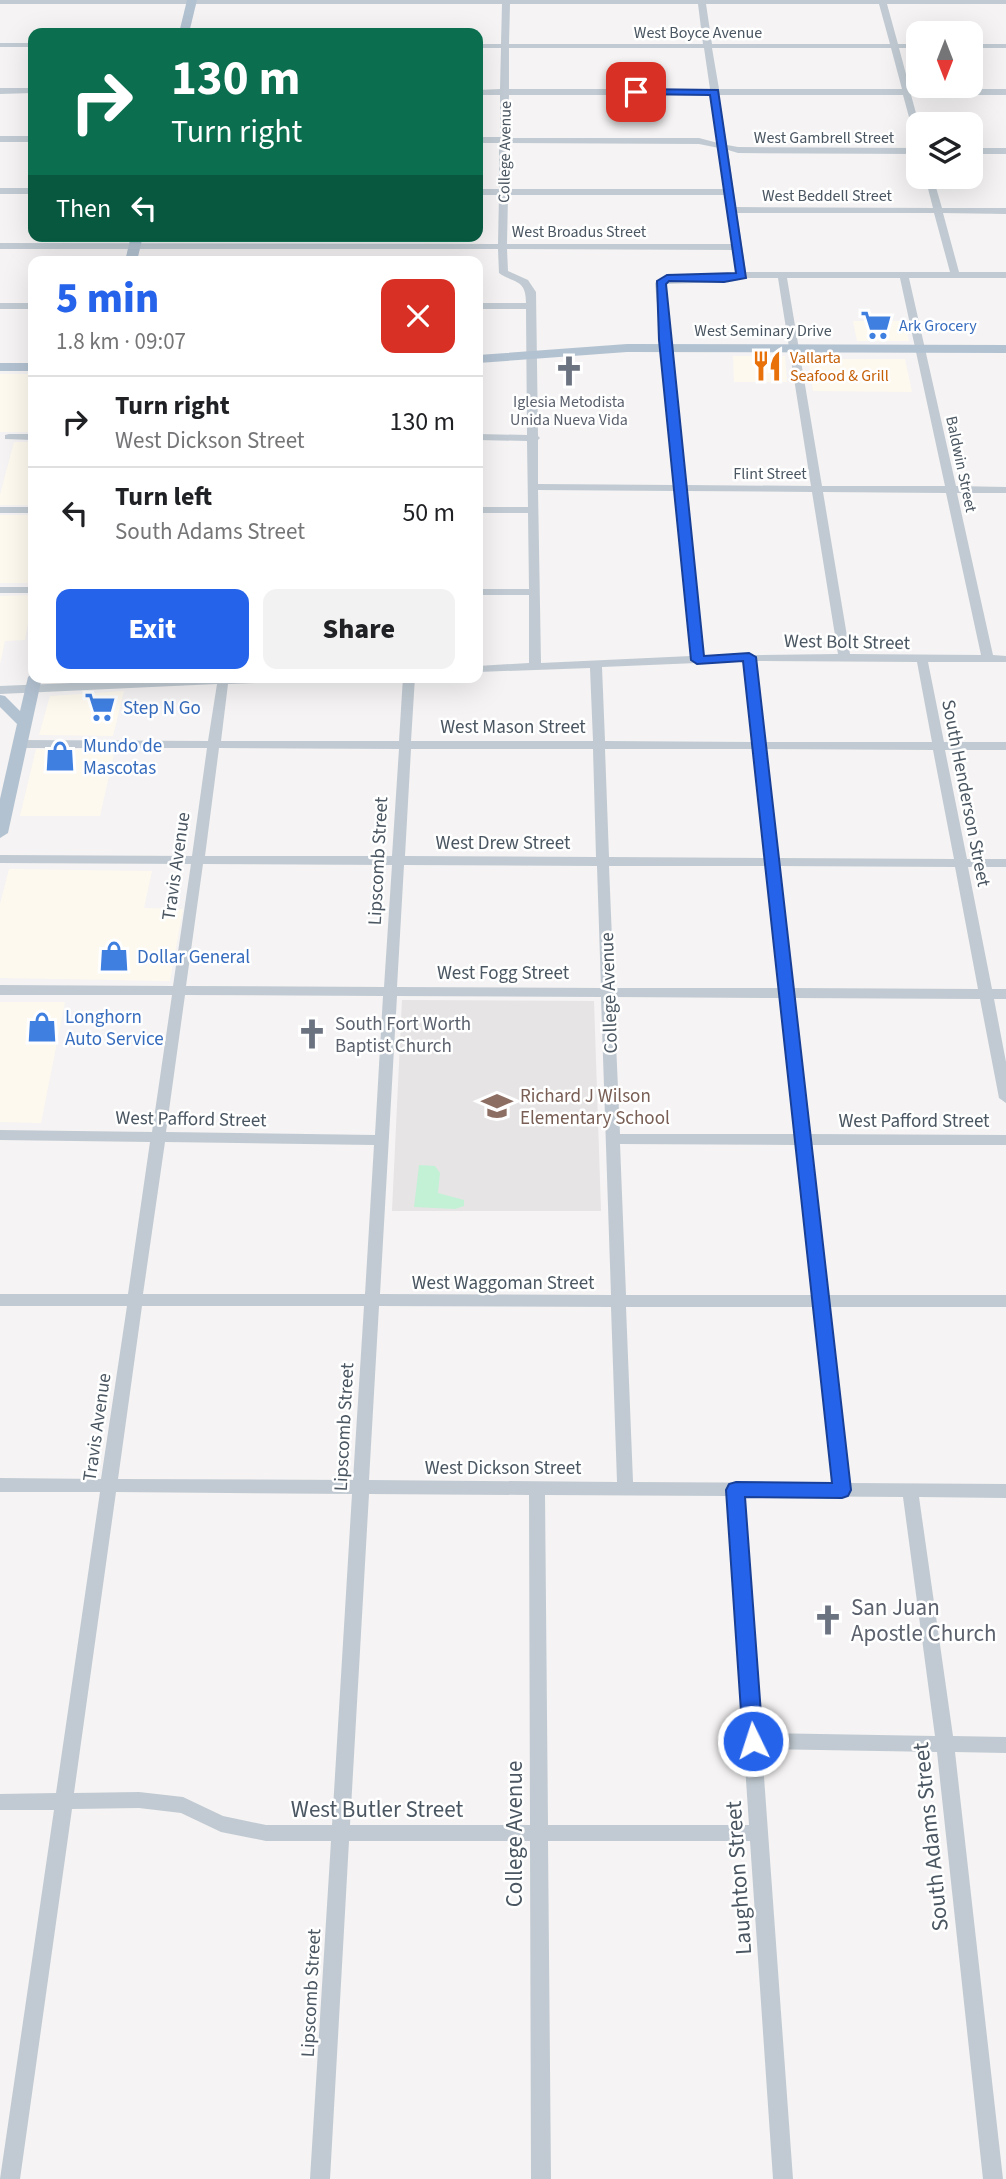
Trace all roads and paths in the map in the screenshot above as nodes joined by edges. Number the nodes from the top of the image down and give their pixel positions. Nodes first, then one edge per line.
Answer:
1 (191, 1) edge
2 (506, 1) edge
3 (701, 1) edge
4 (882, 1) edge
5 (0, 2) edge
6 (1006, 2) edge
7 (185, 28) edge
8 (0, 45) edge
9 (28, 45) edge
10 (483, 46) edge
11 (505, 46) junction
12 (708, 46) junction
13 (894, 46) junction
14 (906, 46) edge
15 (984, 46) edge
16 (1006, 46) edge
17 (0, 91) edge
18 (28, 91) edge
19 (483, 92) edge
20 (505, 92) junction
21 (715, 92) junction
22 (906, 92) joint
23 (984, 92) edge
24 (1006, 92) edge
25 (0, 139) edge
26 (28, 139) edge
27 (483, 141) edge
28 (504, 141) junction
29 (723, 147) junction
30 (906, 151) edge
31 (983, 151) edge
32 (1006, 151) edge
33 (932, 189) edge
34 (0, 191) edge
35 (28, 191) edge
36 (483, 192) edge
37 (503, 192) junction
38 (730, 192) junction
39 (733, 210) junction
40 (938, 211) junction
41 (1006, 211) edge
42 (109, 242) edge
43 (197, 242) edge
44 (0, 246) edge
45 (502, 247) junction
46 (738, 247) junction
47 (742, 275) junction
48 (782, 275) junction
49 (904, 275) junction
50 (955, 275) junction
51 (1006, 275) edge
52 (0, 306) edge
53 (28, 306) edge
54 (483, 306) edge
55 (531, 306) junction
56 (665, 348) junction
57 (792, 348) junction
58 (920, 349) junction
59 (1006, 349) edge
60 (533, 354) junction
61 (0, 357) edge
62 (28, 357) edge
63 (483, 359) edge
64 (0, 367) edge
65 (28, 367) edge
66 (9, 437) dead end
67 (28, 437) edge
68 (483, 438) edge
69 (534, 438) junction
70 (535, 487) junction
71 (680, 488) junction
72 (818, 489) junction
73 (951, 489) junction
74 (1006, 490) edge
75 (0, 510) edge
76 (28, 510) edge
77 (483, 510) edge
78 (535, 510) junction
79 (0, 590) edge
80 (28, 590) edge
81 (483, 592) edge
82 (535, 593) junction
83 (749, 657) junction
84 (845, 659) junction
85 (922, 659) junction
86 (988, 659) junction
87 (1006, 659) edge
88 (697, 660) junction
89 (596, 664) junction
90 (535, 667) junction
91 (483, 670) edge
92 (33, 683) edge
93 (223, 683) edge
94 (409, 683) edge
95 (0, 690) edge
96 (0, 699) edge
97 (24, 723) junction
98 (19, 744) junction
99 (214, 744) junction
100 (405, 745) junction
101 (599, 745) junction
102 (759, 745) junction
103 (939, 746) junction
104 (1006, 746) edge
105 (0, 833) edge
106 (0, 859) edge
107 (197, 860) junction
108 (398, 861) junction
109 (603, 862) junction
110 (772, 862) junction
111 (961, 863) junction
112 (1006, 863) edge
113 (0, 990) edge
114 (179, 990) junction
115 (390, 991) junction
116 (608, 992) junction
117 (786, 993) junction
118 (986, 994) junction
119 (1006, 994) edge
120 (1006, 1098) edge
121 (0, 1135) edge
122 (158, 1136) junction
123 (613, 1139) junction
124 (803, 1139) junction
125 (382, 1140) junction
126 (1006, 1140) edge
127 (0, 1300) edge
128 (135, 1300) junction
129 (372, 1301) junction
130 (618, 1301) junction
131 (821, 1301) junction
132 (1006, 1301) edge
133 (0, 1485) edge
134 (108, 1486) junction
135 (361, 1487) junction
136 (537, 1488) junction
137 (625, 1489) junction
138 (736, 1490) junction
139 (842, 1490) junction
140 (910, 1491) junction
141 (1006, 1492) edge
142 (753, 1741) junction
143 (945, 1743) junction
144 (1006, 1745) edge
145 (0, 1802) edge
146 (63, 1802) junction
147 (539, 1833) junction
148 (760, 1833) junction
149 (340, 1835) junction
150 (10, 2179) edge
151 (320, 2179) edge
152 (541, 2179) edge
153 (783, 2179) edge
154 (993, 2179) edge

1 - 2 street
1 - 5 street
1 - 7 main road
2 - 3 street
2 - 11 street, College Avenue
3 - 4 street
3 - 12 street
4 - 6 street
4 - 13 street
8 - 9 street
10 - 11 street, West Boyce Avenue
11 - 12 street, West Boyce Avenue
11 - 20 street, College Avenue
12 - 13 street, West Boyce Avenue
12 - 21 street
13 - 14 street, West Boyce Avenue
13 - 22 street
15 - 16 street
17 - 18 street
19 - 20 street
20 - 21 street
20 - 28 street, College Avenue
21 - 22 street
21 - 29 street
23 - 24 street
25 - 26 street
27 - 28 street, West Gambrell Street
28 - 29 street, West Gambrell Street
28 - 37 street, College Avenue
29 - 30 street, West Gambrell Street
29 - 38 street
31 - 32 street
33 - 40 street
34 - 35 street
36 - 37 street
37 - 38 street
37 - 45 street, College Avenue
38 - 39 street
39 - 40 street, West Beddell Street
39 - 46 street
40 - 41 street, West Beddell Street
40 - 50 street
42 - 44 street, West Broadus Street
43 - 45 street, West Broadus Street
45 - 46 street, West Broadus Street
45 - 55 street, College Avenue
46 - 47 street
47 - 48 street
47 - 56 street
48 - 49 street
48 - 57 street
49 - 50 street
49 - 58 street, Baldwin Street
50 - 51 street
52 - 53 street
54 - 55 street
55 - 60 street, College Avenue
56 - 57 main road, West Seminary Drive
56 - 60 main road, West Seminary Drive
56 - 71 street
57 - 58 main road, West Seminary Drive
57 - 72 street
58 - 59 main road, West Seminary Drive
58 - 73 street, Baldwin Street
60 - 63 main road, West Seminary Drive
60 - 69 street, College Avenue
61 - 62 main road
64 - 65 main road
66 - 67 street
68 - 69 street
69 - 70 street, College Avenue
70 - 71 street, Flint Street
70 - 78 street, College Avenue
71 - 72 street, Flint Street
71 - 88 street
72 - 73 street, Flint Street
72 - 84 street
73 - 74 street, Flint Street
73 - 86 street, Baldwin Street
75 - 76 street
77 - 78 street
78 - 82 street, College Avenue
79 - 80 street
81 - 82 street
82 - 90 street, College Avenue
83 - 84 street, West Bolt Street
83 - 88 street, West Bolt Street
83 - 102 street
84 - 85 street, West Bolt Street
85 - 86 street, West Bolt Street
85 - 103 street, South Henderson Street
86 - 87 street, West Bolt Street
88 - 89 street, West Bolt Street
89 - 90 street, West Bolt Street
89 - 101 street, College Avenue
90 - 91 street, West Bolt Street
92 - 95 street
92 - 97 main road
93 - 99 street, Travis Avenue
94 - 100 street, Lipscomb Street
96 - 97 main road
97 - 98 main road
98 - 99 street, West Mason Street
98 - 105 main road
99 - 100 street, West Mason Street
99 - 107 street, Travis Avenue
100 - 101 street, West Mason Street
100 - 108 street, Lipscomb Street
101 - 102 street, West Mason Street
101 - 109 street, College Avenue
102 - 103 street, West Mason Street
102 - 110 street
103 - 104 street, West Mason Street
103 - 111 street, South Henderson Street
106 - 107 street, West Drew Street
107 - 108 street, West Drew Street
107 - 114 street, Travis Avenue
108 - 109 street, West Drew Street
108 - 115 street, Lipscomb Street
109 - 110 street, West Drew Street
109 - 116 street, College Avenue
110 - 111 street, West Drew Street
110 - 117 street
111 - 112 street, West Drew Street
111 - 118 street, South Henderson Street
113 - 114 street, West Fogg Street
114 - 115 street, West Fogg Street
114 - 122 street, Travis Avenue
115 - 116 street, West Fogg Street
115 - 125 street, Lipscomb Street
116 - 117 street, West Fogg Street
116 - 123 street, College Avenue
117 - 118 street, West Fogg Street
117 - 124 street
118 - 119 street, West Fogg Street
118 - 120 street, South Henderson Street
121 - 122 street, West Pafford Street
122 - 125 street, West Pafford Street
122 - 128 street, Travis Avenue
123 - 124 street, West Pafford Street
123 - 130 street, College Avenue
124 - 126 street, West Pafford Street
124 - 131 street
125 - 129 street, Lipscomb Street
127 - 128 street, West Waggoman Street
128 - 129 street, West Waggoman Street
128 - 134 street, Travis Avenue
129 - 130 street, West Waggoman Street
129 - 135 street, Lipscomb Street
130 - 131 street, West Waggoman Street
130 - 137 street, College Avenue
131 - 132 street, West Waggoman Street
131 - 139 street
133 - 134 street, West Dickson Street
134 - 135 street, West Dickson Street
134 - 146 street, Travis Avenue
135 - 136 street, West Dickson Street
135 - 149 street, Lipscomb Street
136 - 137 street, West Dickson Street
136 - 147 street, College Avenue
137 - 138 street, West Dickson Street
138 - 139 street, West Dickson Street
138 - 142 street, Laughton Street
139 - 140 street, West Dickson Street
140 - 141 street, West Dickson Street
140 - 143 street, South Adams Street
142 - 143 street
142 - 148 street, Laughton Street
143 - 144 street
143 - 154 street, South Adams Street
145 - 146 street, West Butler Street
146 - 149 street, West Butler Street
146 - 150 street, Travis Avenue
147 - 148 street, West Butler Street
147 - 149 street, West Butler Street
147 - 152 street, College Avenue
148 - 153 street, Laughton Street
149 - 151 street, Lipscomb Street

